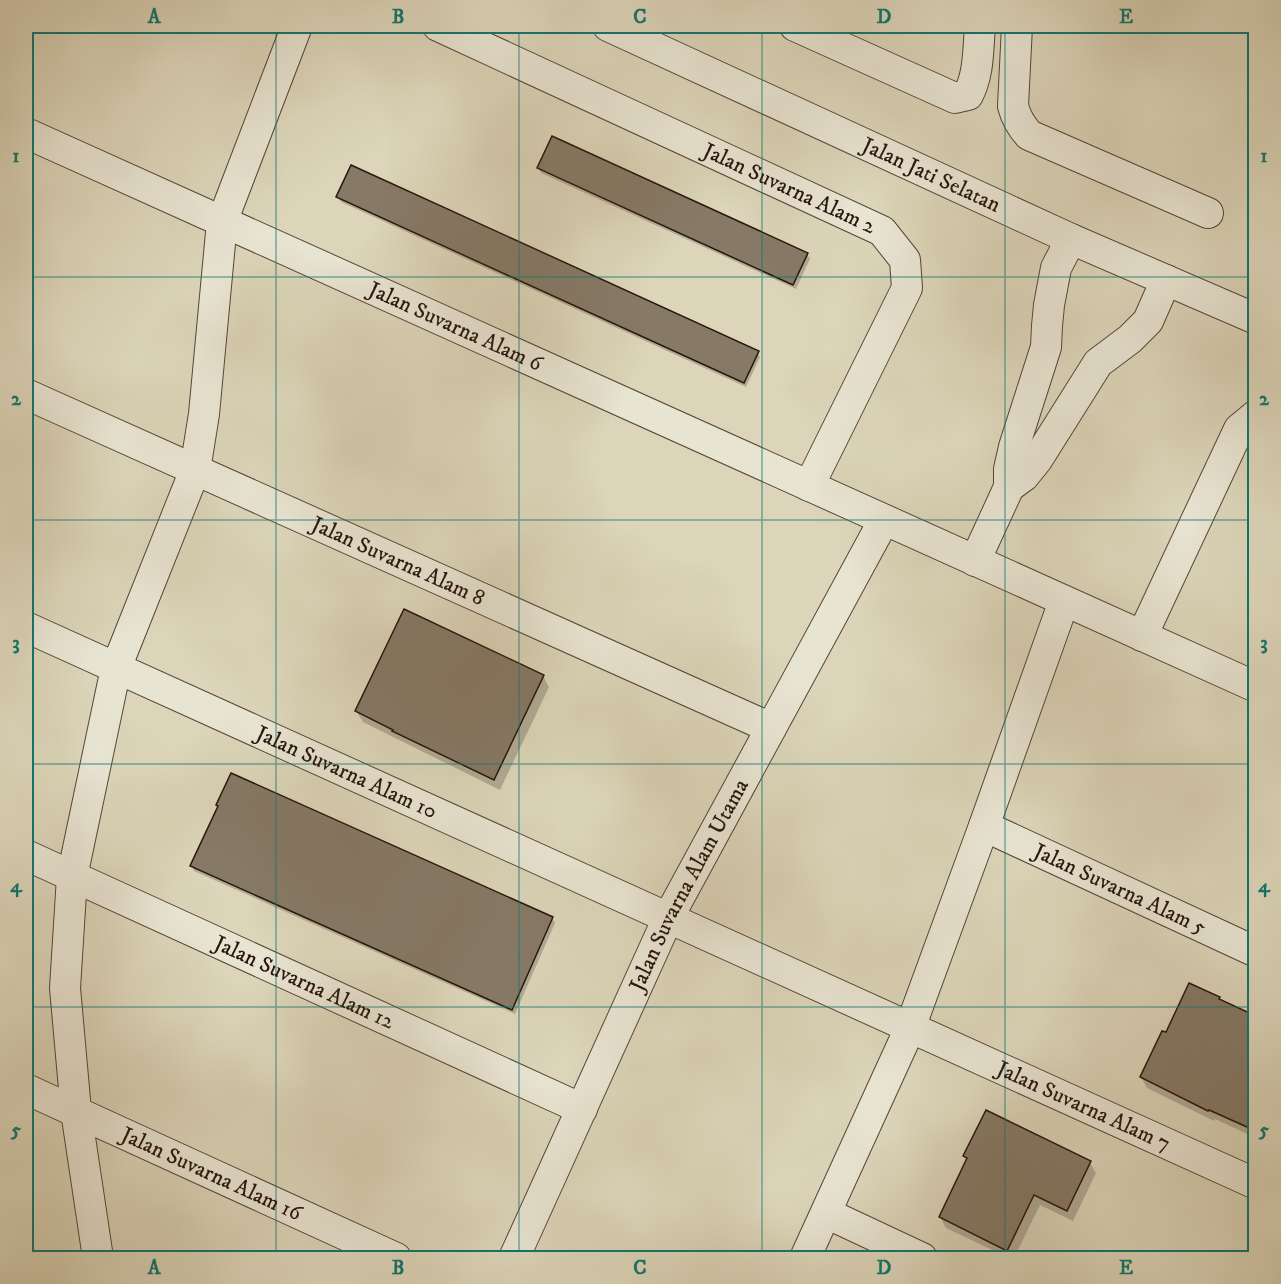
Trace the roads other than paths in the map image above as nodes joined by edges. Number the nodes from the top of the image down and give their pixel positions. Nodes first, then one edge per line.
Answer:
1 (297, 26) edge
2 (438, 26) edge
3 (608, 26) edge
4 (795, 26) edge
5 (980, 26) edge
6 (1017, 26) edge
7 (26, 133) edge
8 (1208, 213) dead end
9 (222, 222) junction
10 (1071, 239) junction
11 (1166, 280) junction
12 (1256, 318) edge
13 (26, 394) edge
14 (1256, 415) edge
15 (195, 470) junction
16 (809, 486) junction
17 (1009, 487) junction
18 (884, 520) junction
19 (975, 561) junction
20 (1064, 601) junction
21 (26, 627) edge
22 (1142, 636) junction
23 (116, 668) junction
24 (1256, 687) edge
25 (771, 728) junction
26 (984, 826) junction
27 (26, 855) edge
28 (72, 877) junction
29 (668, 918) junction
30 (1256, 952) edge
31 (910, 1028) junction
32 (26, 1089) edge
33 (582, 1109) junction
34 (76, 1111) junction
35 (1256, 1184) edge
36 (826, 1213) junction
37 (98, 1258) edge
38 (396, 1258) edge
39 (514, 1258) edge
40 (806, 1258) edge
41 (922, 1258) edge

1 - 9 street
2 - 16 street, Jalan Suvarna Alam 2
3 - 10 street, Jalan Jati Selatan
4 - 5 street
6 - 8 street
7 - 9 street, Jalan Suvarna Alam 6
9 - 15 street
9 - 16 street, Jalan Suvarna Alam 6
10 - 11 street, Jalan Jati Selatan
10 - 17 street
11 - 12 street, Jalan Jati Selatan
11 - 17 street
13 - 15 street, Jalan Suvarna Alam 8
14 - 22 street
15 - 23 street
15 - 25 street, Jalan Suvarna Alam 8
16 - 18 street, Jalan Suvarna Alam 6
17 - 19 street
18 - 19 street, Jalan Suvarna Alam 6
18 - 25 street, Jalan Suvarna Alam Utama
19 - 20 street, Jalan Suvarna Alam 6
20 - 22 street, Jalan Suvarna Alam 6
20 - 26 street
21 - 23 street, Jalan Suvarna Alam 10
22 - 24 street, Jalan Suvarna Alam 6
23 - 28 street
23 - 29 street, Jalan Suvarna Alam 10
25 - 29 street, Jalan Suvarna Alam Utama
26 - 30 street, Jalan Suvarna Alam 5
26 - 31 street
27 - 28 street, Jalan Suvarna Alam 12
28 - 33 street, Jalan Suvarna Alam 12
28 - 34 street
29 - 31 street, Jalan Suvarna Alam 10
29 - 33 street, Jalan Suvarna Alam Utama
31 - 35 street, Jalan Suvarna Alam 7
31 - 36 street
32 - 34 street, Jalan Suvarna Alam 16
33 - 39 street, Jalan Suvarna Alam Utama
34 - 37 street
34 - 38 street, Jalan Suvarna Alam 16
36 - 40 street
36 - 41 street

